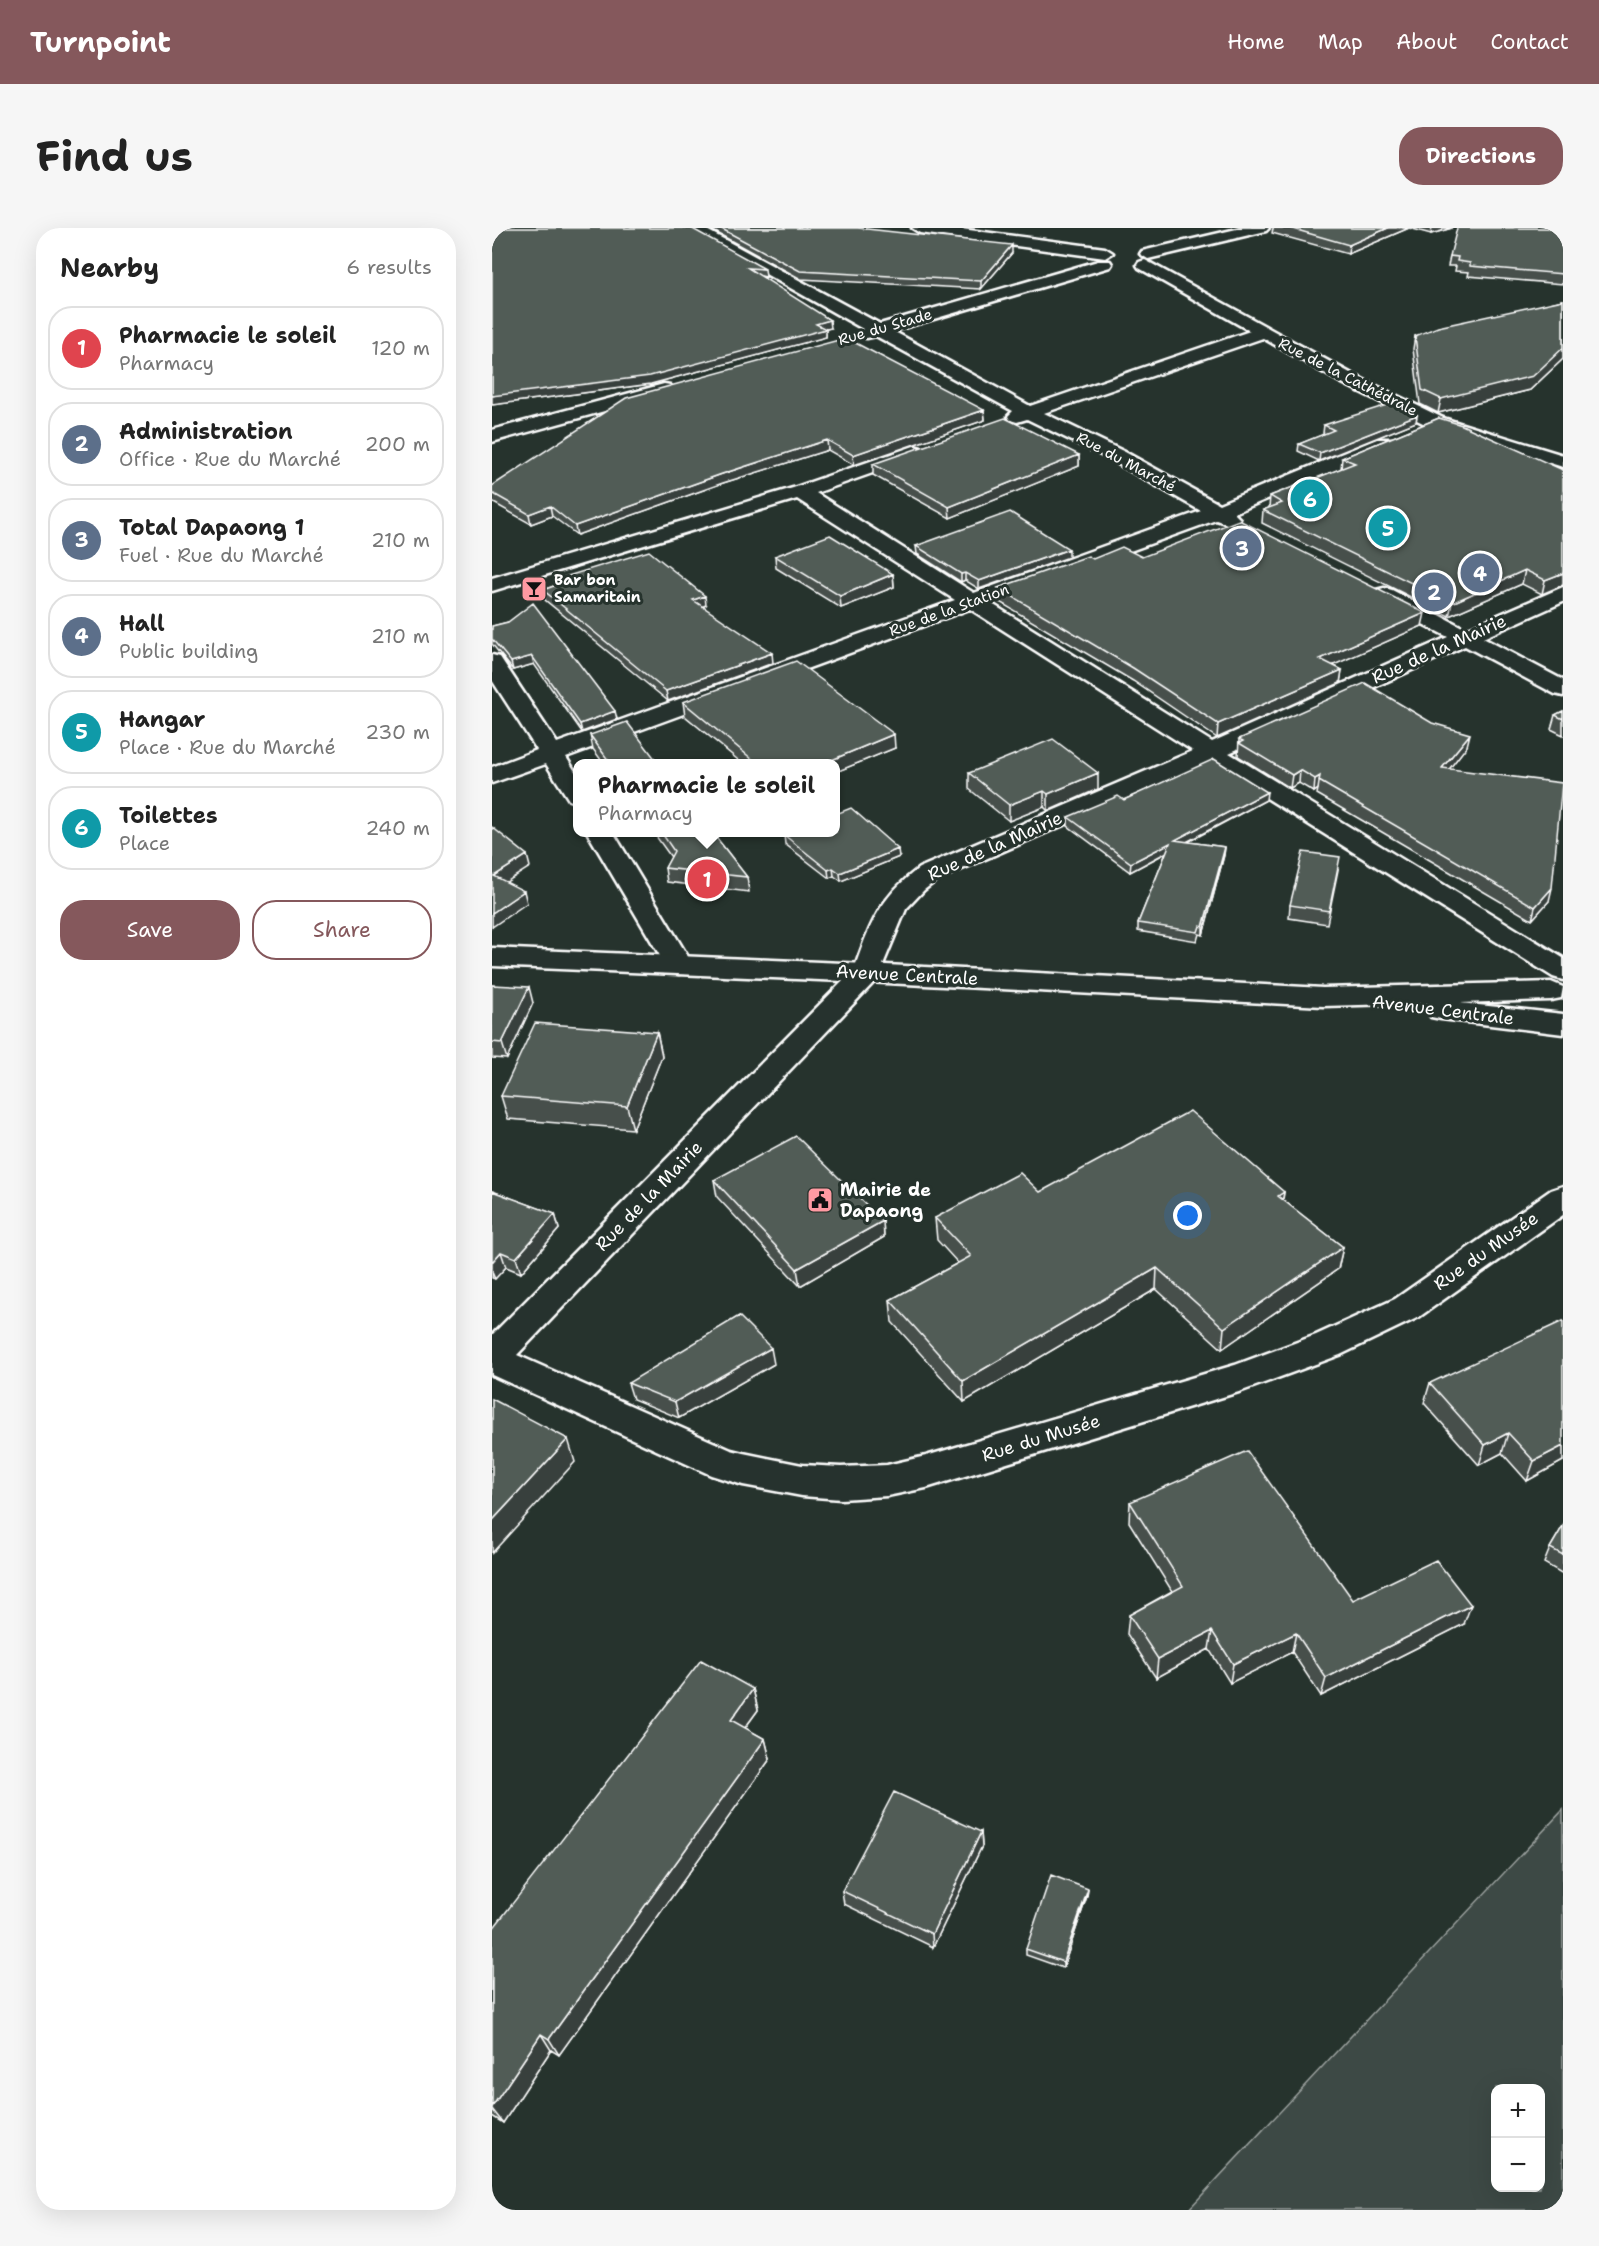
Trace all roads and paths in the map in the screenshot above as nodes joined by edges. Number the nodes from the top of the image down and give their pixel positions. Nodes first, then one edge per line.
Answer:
1 (692, 228) edge
2 (920, 228) edge
3 (1262, 228) edge
4 (1125, 259) junction
5 (877, 330) junction
6 (1262, 333) junction
7 (855, 336) dead end
8 (685, 383) edge
9 (1028, 412) junction
10 (1436, 422) junction
11 (995, 423) edge
12 (492, 436) edge
13 (930, 446) edge
14 (1563, 461) edge
15 (800, 492) junction
16 (1218, 512) junction
17 (1249, 528) edge
18 (492, 585) edge
19 (1363, 585) edge
20 (1563, 594) edge
21 (973, 602) junction
22 (1466, 636) junction
23 (492, 662) edge
24 (1563, 689) edge
25 (1210, 752) junction
26 (553, 754) junction
27 (492, 775) edge
28 (573, 787) edge
29 (603, 837) edge
30 (492, 957) edge
31 (679, 965) junction
32 (867, 973) junction
33 (1559, 980) edge
34 (1323, 997) junction
35 (1563, 1020) edge
36 (1563, 1024) edge
37 (1563, 1198) edge
38 (492, 1358) edge

1 - 5 street, Rue du Marché
2 - 4 street
3 - 4 street, Rue du Stade
4 - 5 street, Rue du Stade
4 - 6 street, Rue de la Cathédrale
5 - 7 street, Rue du Stade
5 - 9 street, Rue du Marché
6 - 9 street
6 - 10 street, Rue de la Cathédrale
8 - 12 street
9 - 11 street
9 - 16 street, Rue du Marché
10 - 14 street, Rue de la Cathédrale
10 - 16 street, Rue de la Station
13 - 15 street
15 - 18 street
15 - 21 street
16 - 17 street, Rue du Marché
16 - 21 street, Rue de la Station
19 - 22 street
20 - 22 street, Rue de la Mairie
21 - 25 street
21 - 26 street, Rue de la Station
22 - 24 street
22 - 25 street, Rue de la Mairie
23 - 26 street
25 - 32 street, Rue de la Mairie
25 - 33 street
26 - 27 street, Rue de la Station
26 - 28 street
29 - 31 street
30 - 31 street, Avenue Centrale
31 - 32 street, Avenue Centrale
32 - 34 street, Avenue Centrale
32 - 38 street, Rue de la Mairie
33 - 34 street, Avenue Centrale
33 - 35 street
34 - 36 street, Avenue Centrale
37 - 38 street, Rue du Musée

